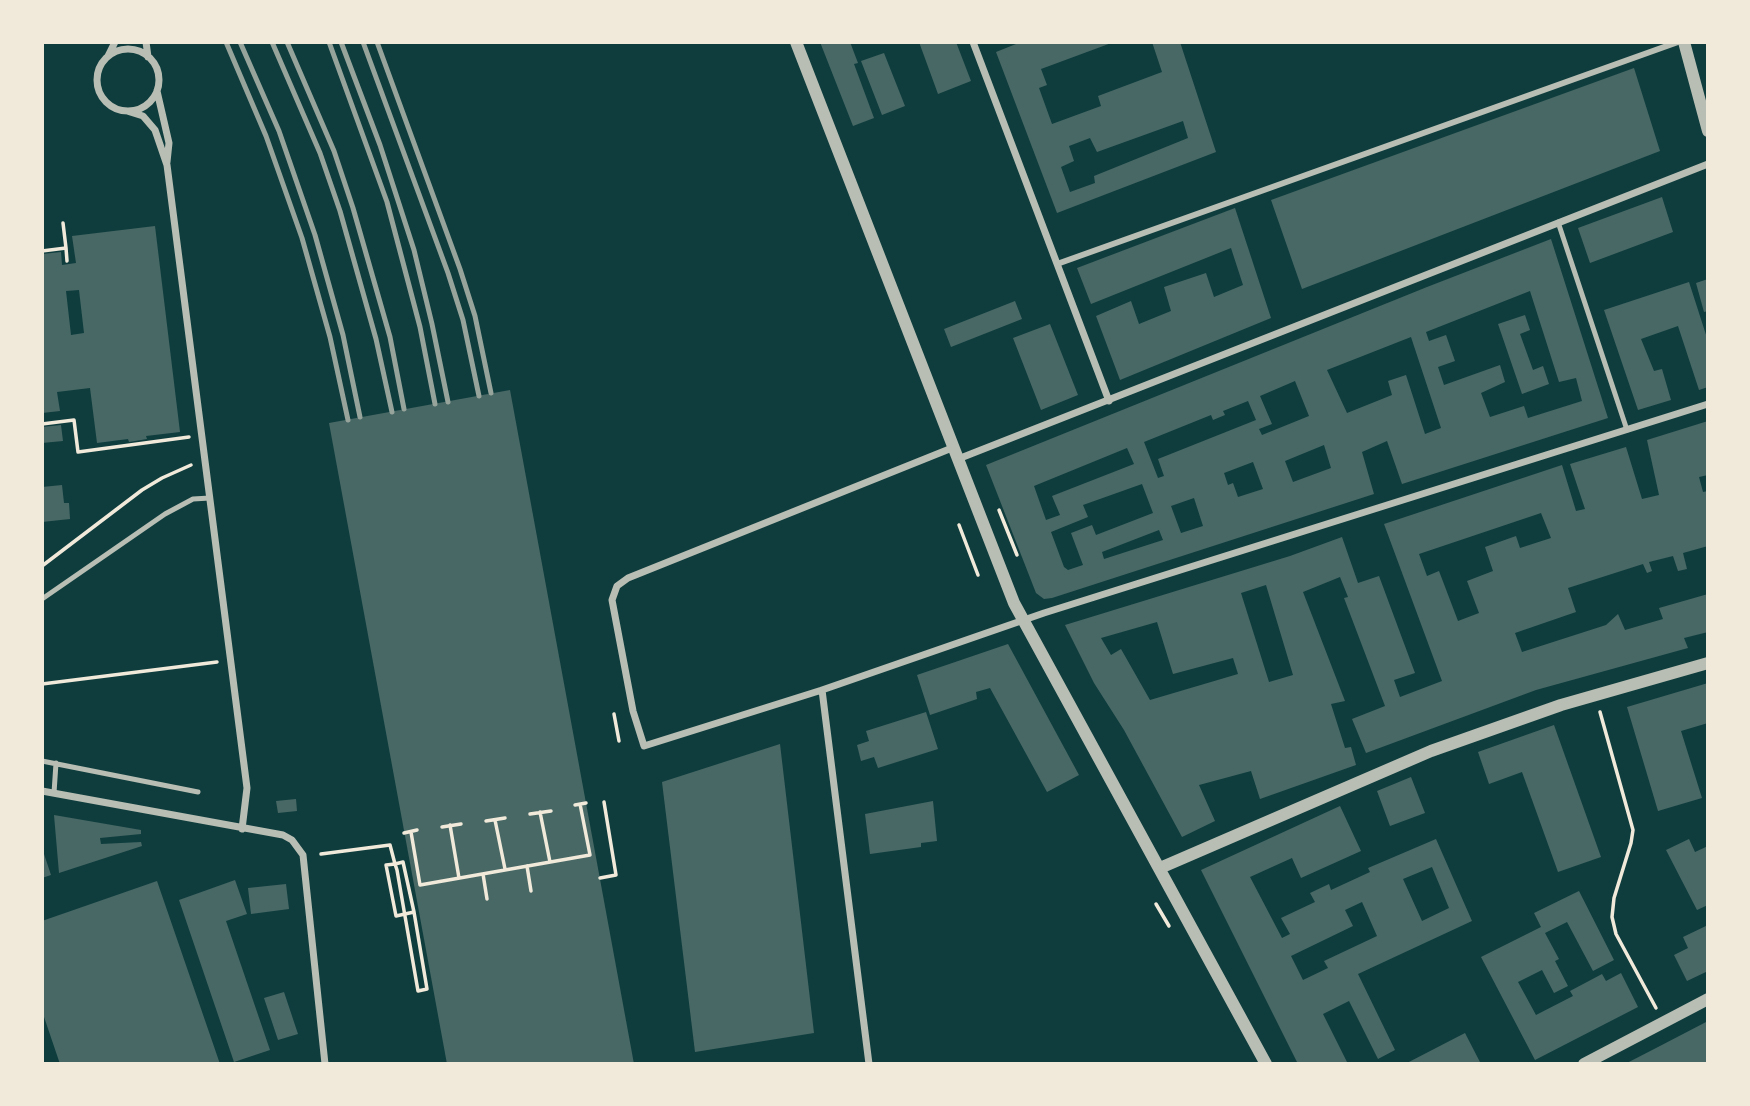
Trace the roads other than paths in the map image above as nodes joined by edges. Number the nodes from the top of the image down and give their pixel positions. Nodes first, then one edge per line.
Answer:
1 (115, 42) edge
2 (146, 42) edge
3 (796, 42) edge
4 (973, 42) edge
5 (1678, 42) edge
6 (1684, 42) edge
7 (108, 57) junction
8 (148, 57) junction
9 (157, 91) junction
10 (127, 111) junction
11 (1708, 131) edge
12 (167, 164) junction
13 (1708, 164) edge
14 (1558, 222) junction
15 (1057, 264) junction
16 (1109, 401) junction
17 (1708, 404) edge
18 (1627, 430) junction
19 (955, 454) junction
20 (210, 498) junction
21 (42, 599) edge
22 (1023, 621) junction
23 (1708, 663) edge
24 (822, 690) junction
25 (42, 761) edge
26 (56, 764) junction
27 (42, 790) edge
28 (198, 792) dead end
29 (54, 793) junction
30 (242, 829) junction
31 (1160, 867) junction
32 (1708, 999) edge
33 (326, 1064) edge
34 (870, 1064) edge
35 (1266, 1064) edge
36 (1584, 1064) edge

1 - 7 street
2 - 8 street
3 - 19 street
4 - 15 street
5 - 15 street
6 - 11 street
7 - 8 street
7 - 10 street
8 - 9 street
9 - 10 street
9 - 12 street
10 - 12 street
12 - 20 street
13 - 14 street
14 - 16 street
14 - 18 lane
15 - 16 street
16 - 19 street
17 - 18 street
18 - 22 street
19 - 22 street
19 - 24 street
20 - 21 lane
20 - 30 street
22 - 24 street
22 - 31 street
23 - 31 street
24 - 34 street
25 - 26 lane
26 - 28 lane
26 - 29 lane
27 - 29 street
29 - 30 street
30 - 33 street
31 - 35 street
32 - 36 street

